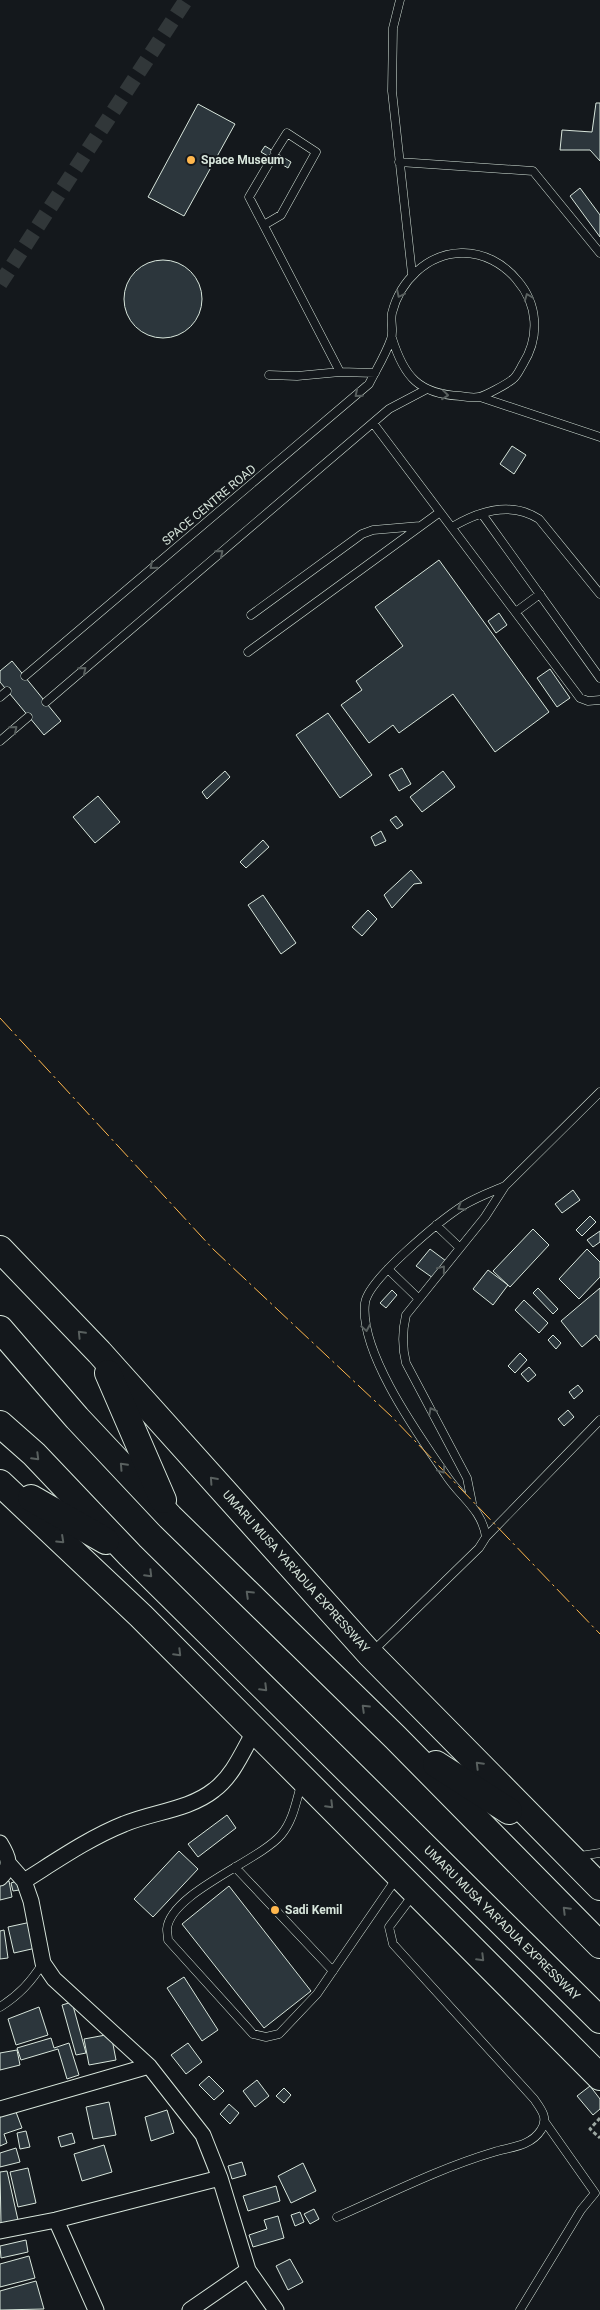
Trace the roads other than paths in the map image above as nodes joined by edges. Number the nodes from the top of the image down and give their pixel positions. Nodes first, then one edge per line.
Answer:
1 (400, 0) edge
2 (399, 162) junction
3 (264, 225) junction
4 (600, 253) edge
5 (412, 274) junction
6 (392, 338) junction
7 (340, 372) junction
8 (375, 373) junction
9 (269, 375) dead end
10 (425, 390) junction
11 (480, 397) junction
12 (373, 423) junction
13 (600, 437) edge
14 (440, 512) junction
15 (482, 514) junction
16 (420, 526) junction
17 (452, 527) junction
18 (540, 594) junction
19 (600, 594) edge
20 (517, 611) junction
21 (251, 615) dead end
22 (248, 652) dead end
23 (24, 676) dead end
24 (600, 678) edge
25 (7, 691) dead end
26 (0, 697) edge
27 (600, 700) edge
28 (46, 702) dead end
29 (28, 716) dead end
30 (0, 741) edge
31 (600, 1092) edge
32 (505, 1186) junction
33 (436, 1225) junction
34 (459, 1247) junction
35 (0, 1249) edge
36 (388, 1269) junction
37 (418, 1298) junction
38 (0, 1329) edge
39 (99, 1352) junction
40 (600, 1420) edge
41 (0, 1424) edge
42 (0, 1481) edge
43 (472, 1504) junction
44 (170, 1517) junction
45 (486, 1537) junction
46 (130, 1555) junction
47 (370, 1654) junction
48 (255, 1730) junction
49 (395, 1737) junction
50 (348, 1770) junction
51 (303, 1779) junction
52 (0, 1843) edge
53 (560, 1847) junction
54 (600, 1853) edge
55 (9, 1864) junction
56 (235, 1867) junction
57 (0, 1878) edge
58 (24, 1881) junction
59 (407, 1883) junction
60 (600, 1887) edge
61 (451, 1927) junction
62 (600, 1945) edge
63 (43, 1963) junction
64 (333, 1971) junction
65 (0, 2007) edge
66 (600, 2020) edge
67 (149, 2066) junction
68 (600, 2077) edge
69 (0, 2109) edge
70 (544, 2122) junction
71 (220, 2178) junction
72 (597, 2196) edge
73 (337, 2217) dead end
74 (56, 2220) junction
75 (0, 2231) edge
76 (248, 2270) junction
77 (96, 2310) edge
78 (190, 2310) edge
79 (276, 2310) edge
80 (520, 2310) edge

1 - 2 lane
2 - 4 lane
2 - 5 lane
3 - 3 lane
3 - 7 lane
5 -> 6 lane
11 -> 5 lane
6 - 8 lane, SPACE CENTRE ROAD
6 - 10 lane
7 - 8 lane
7 - 9 lane
8 -> 23 lane, SPACE CENTRE ROAD
10 -> 11 lane
10 - 12 lane
11 - 13 lane
12 - 14 lane
28 -> 12 lane
14 - 16 lane
14 - 17 lane
15 - 17 lane
15 - 18 lane
15 - 19 lane
16 - 21 lane
16 - 22 lane
17 - 20 lane
18 - 20 lane
18 - 24 lane
20 - 27 lane
25 - 26 lane
30 -> 29 lane
31 - 32 lane
32 -> 33 lane
32 - 34 lane
33 - 34 lane
33 - 36 lane
37 -> 34 lane
39 -> 35 highway, UMARU MUSA YAR'ADUA EXPRESSWAY
36 - 37 lane
36 -> 43 lane
43 -> 37 lane
44 -> 38 highway
39 - 44 highway
47 -> 39 highway, UMARU MUSA YAR'ADUA EXPRESSWAY
40 - 45 lane
41 -> 46 highway, UMARU MUSA YAR'ADUA EXPRESSWAY
42 - 46 highway
42 -> 48 highway
43 - 45 lane
49 -> 44 highway
45 - 47 lane
46 -> 50 highway, UMARU MUSA YAR'ADUA EXPRESSWAY
53 -> 47 highway, UMARU MUSA YAR'ADUA EXPRESSWAY
48 - 51 highway
48 - 58 street
49 - 53 highway
62 -> 49 highway
50 - 61 highway
50 - 66 highway, UMARU MUSA YAR'ADUA EXPRESSWAY
51 - 56 lane
51 -> 59 highway
52 - 55 street
53 - 54 lane
53 - 60 highway, UMARU MUSA YAR'ADUA EXPRESSWAY
55 - 57 street
55 - 58 street
56 - 64 lane
56 - 64 lane
58 - 63 street
59 - 61 highway
59 - 64 lane
59 - 70 lane
61 -> 68 highway
63 - 65 lane
63 - 67 street
67 - 69 street
67 - 71 street
70 - 72 lane
70 - 73 lane
71 - 74 street
71 - 76 street
72 - 80 lane
74 - 75 street
74 - 77 street
76 - 78 street
76 - 79 street

